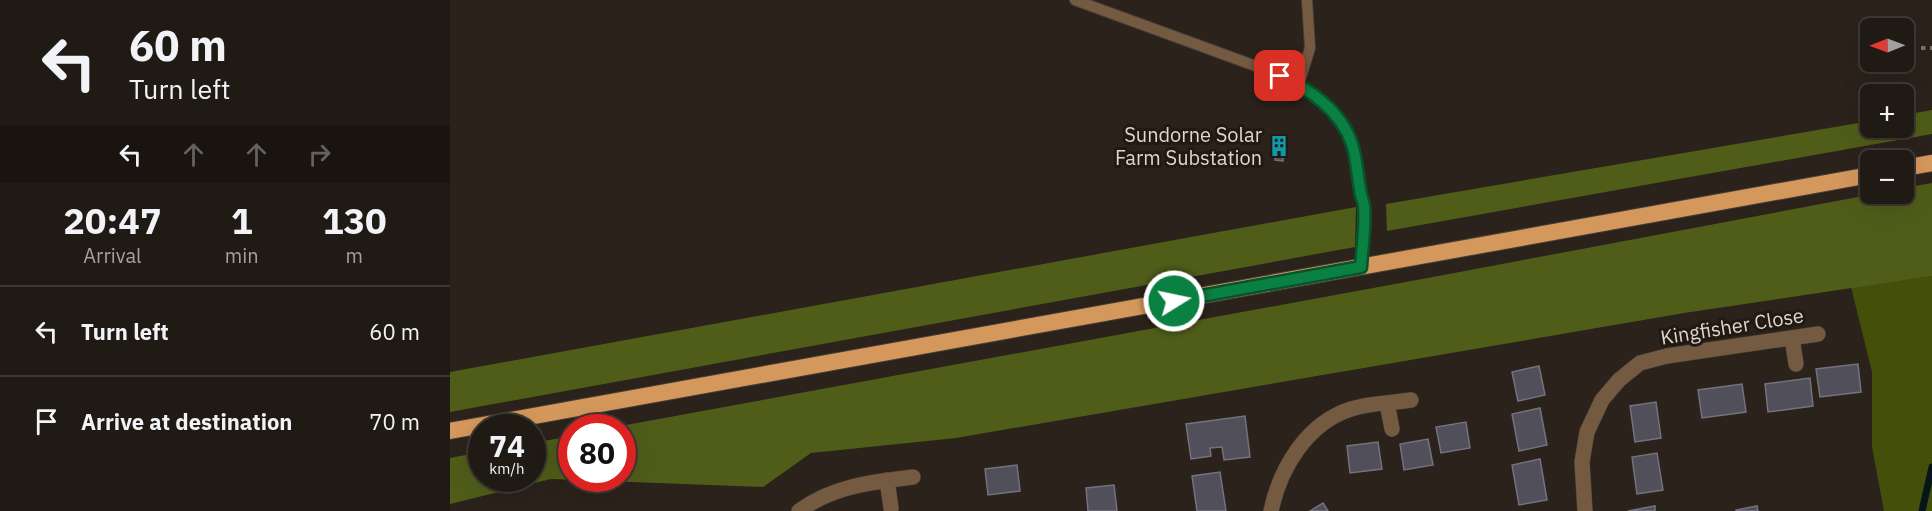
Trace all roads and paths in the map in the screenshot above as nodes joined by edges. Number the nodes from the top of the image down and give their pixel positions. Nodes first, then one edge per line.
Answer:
1 (1075, 0) edge
2 (1307, 0) edge
3 (1921, 48) dead end
4 (1932, 48) edge
5 (1299, 84) junction
6 (1932, 163) edge
7 (1914, 166) edge
8 (1860, 177) edge
9 (1361, 267) junction
10 (1818, 334) dead end
11 (1792, 338) junction
12 (1796, 364) dead end
13 (1411, 400) dead end
14 (1387, 404) junction
15 (1392, 429) dead end
16 (450, 431) edge
17 (913, 477) dead end
18 (887, 480) junction
19 (891, 508) dead end
20 (799, 511) edge
21 (1271, 511) edge
22 (1585, 511) edge

1 - 5 lane
2 - 5 lane
3 - 4 path
5 - 9 lane
6 - 7 highway
8 - 9 highway
9 - 16 highway
10 - 11 street, Kingfisher Close
11 - 12 street
11 - 22 street, Kingfisher Close
13 - 14 street
14 - 15 street
14 - 21 street
17 - 18 street
18 - 19 street
18 - 20 street

